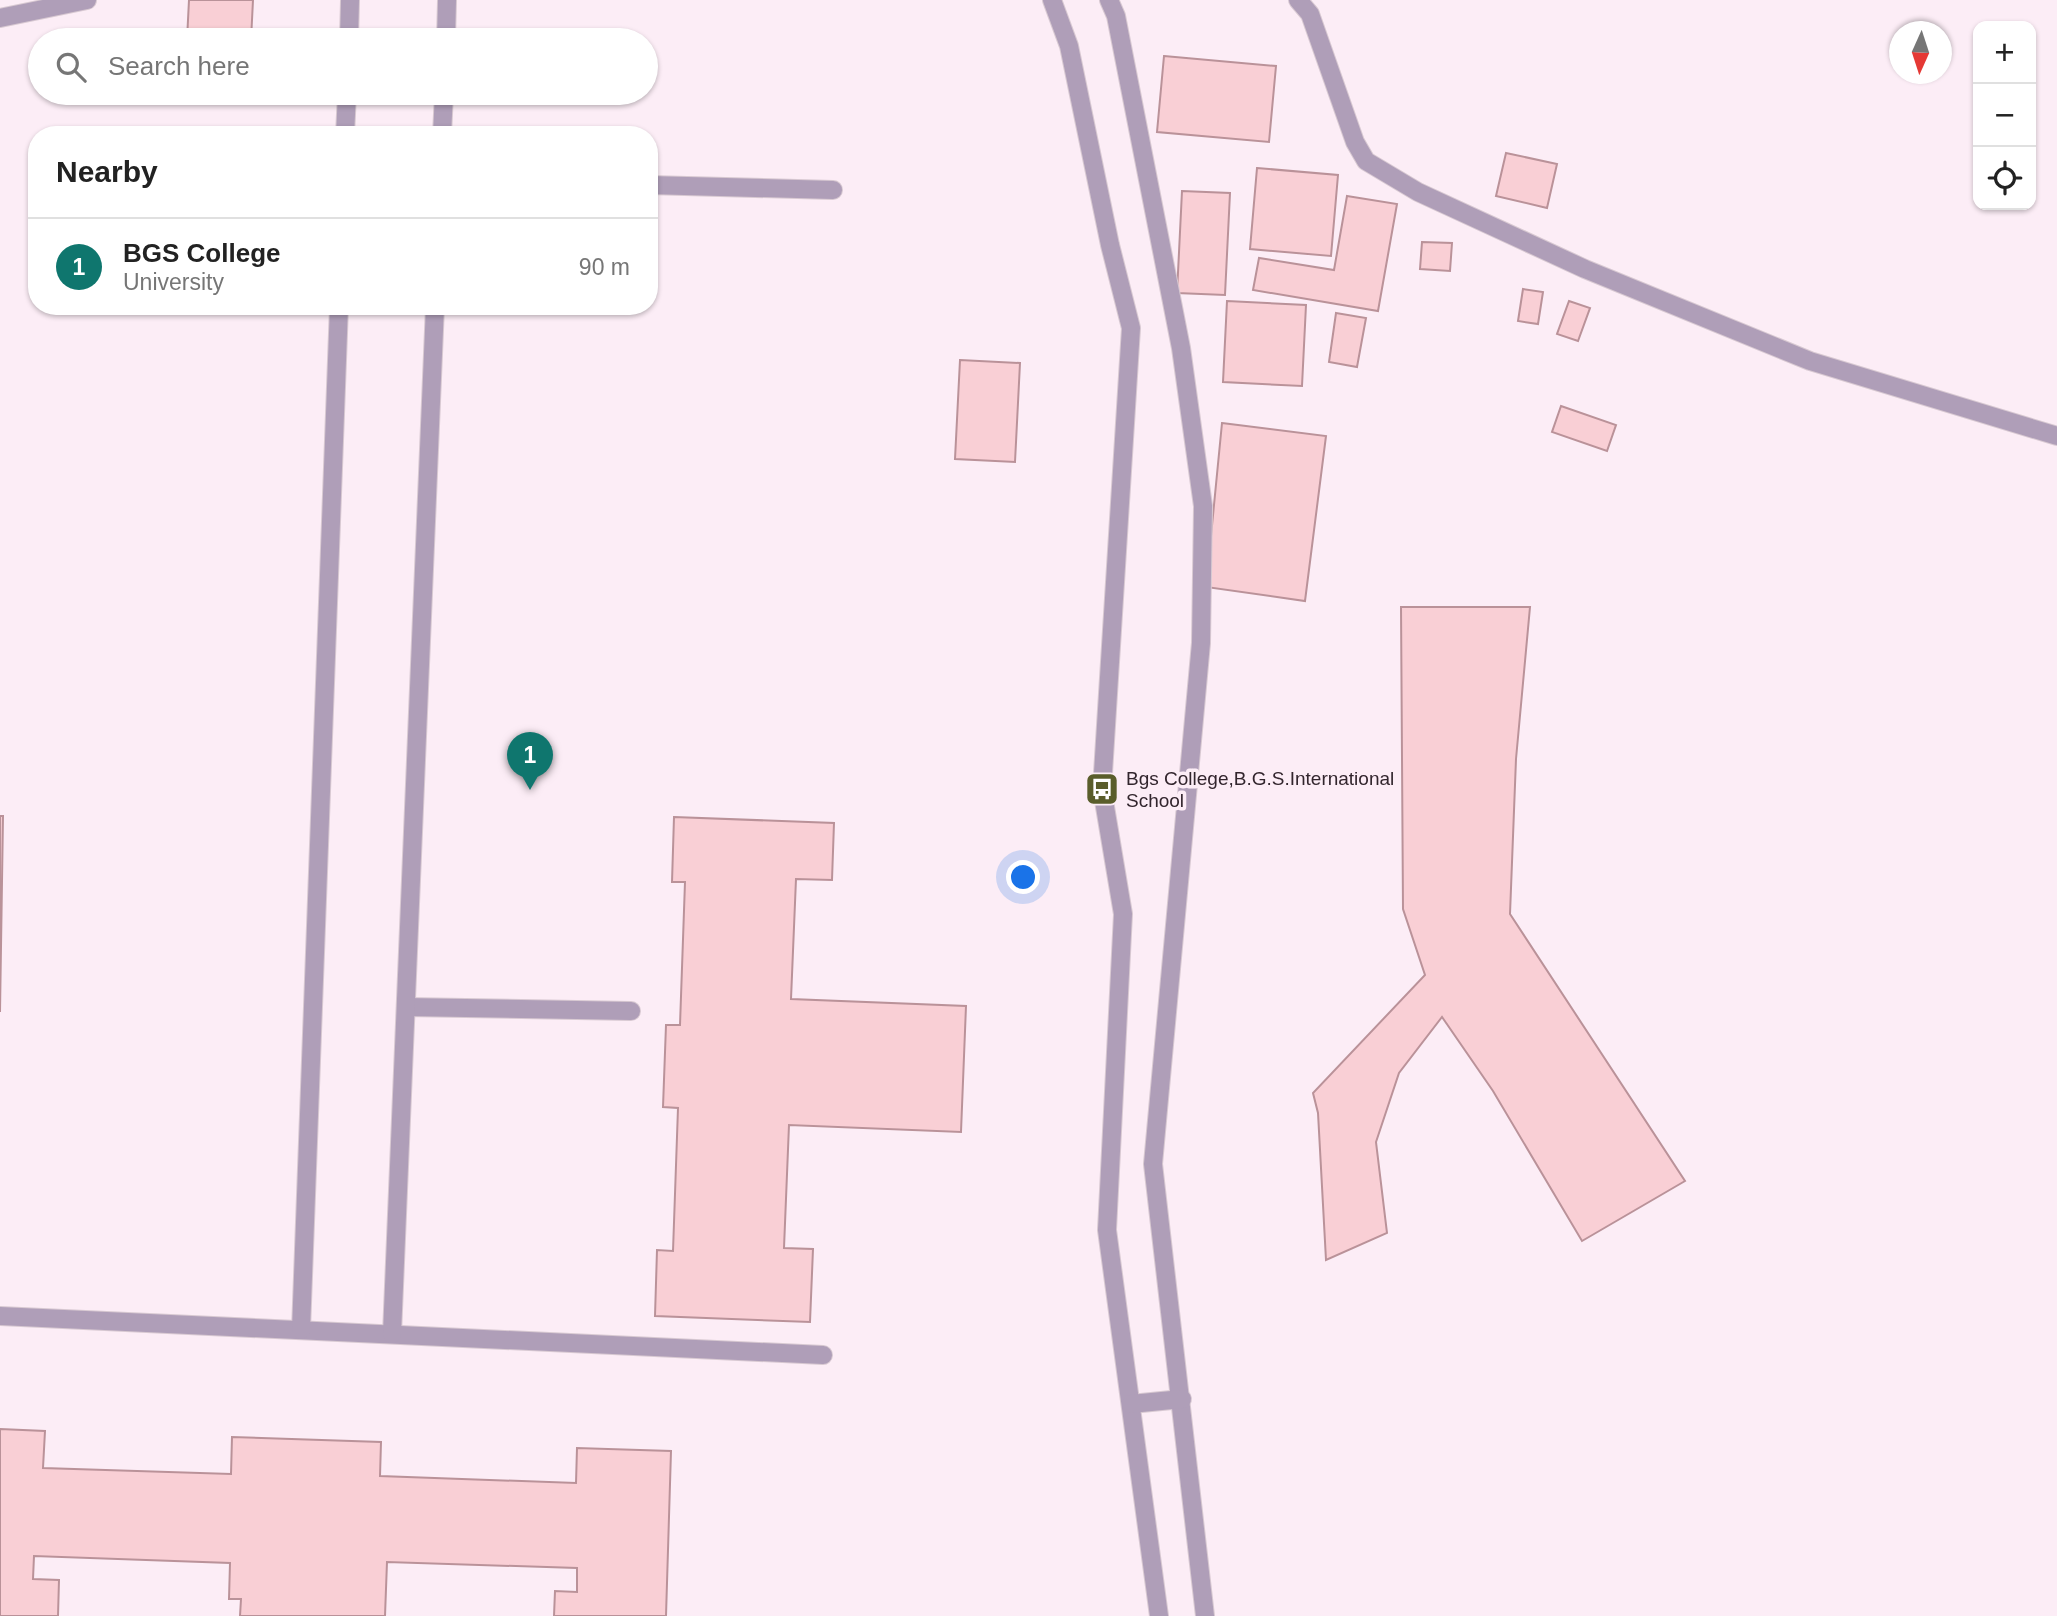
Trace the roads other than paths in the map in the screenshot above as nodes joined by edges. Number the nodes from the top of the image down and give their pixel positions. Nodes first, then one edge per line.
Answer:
1 (87, 0) edge
2 (350, 0) edge
3 (447, 0) edge
4 (1052, 0) edge
5 (1109, 0) edge
6 (1298, 0) edge
7 (0, 18) edge
8 (349, 28) edge
9 (446, 28) edge
10 (346, 105) edge
11 (443, 105) edge
12 (345, 126) edge
13 (442, 126) edge
14 (658, 185) edge
15 (833, 190) dead end
16 (339, 315) edge
17 (435, 315) edge
18 (2057, 436) edge
19 (405, 1007) junction
20 (631, 1011) dead end
21 (0, 1316) edge
22 (301, 1330) junction
23 (392, 1334) junction
24 (823, 1355) dead end
25 (1182, 1399) junction
26 (1131, 1404) junction
27 (1159, 1616) edge
28 (1205, 1616) edge

1 - 7 street
2 - 8 street
3 - 9 street
4 - 26 street
5 - 25 street
6 - 18 street
10 - 12 street
11 - 13 street
14 - 15 street
16 - 22 street
17 - 19 street
19 - 20 street
19 - 23 street
21 - 22 street
22 - 23 street
23 - 24 street
25 - 26 street
25 - 28 street
26 - 27 street

